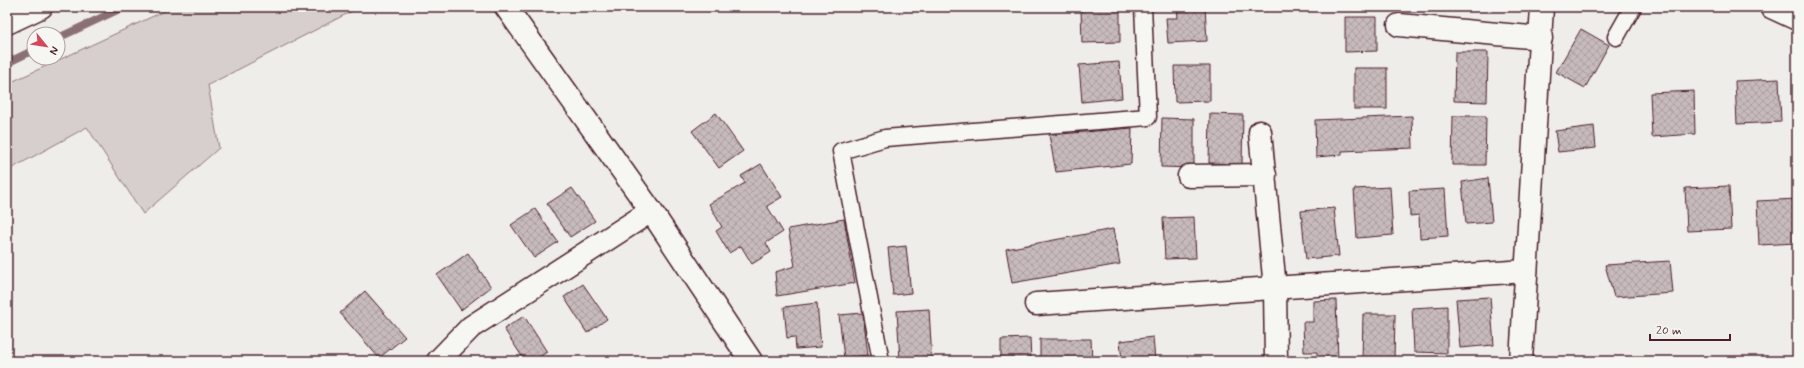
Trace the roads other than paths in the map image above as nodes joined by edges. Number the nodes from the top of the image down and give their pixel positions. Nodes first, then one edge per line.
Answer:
1 (41, 7) edge
2 (506, 7) edge
3 (1143, 7) edge
4 (1542, 7) edge
5 (1633, 7) edge
6 (1771, 7) edge
7 (1797, 19) edge
8 (7, 22) edge
9 (1399, 25) dead end
10 (1616, 37) dead end
11 (1541, 38) junction
12 (1260, 132) dead end
13 (1265, 175) junction
14 (1188, 176) dead end
15 (651, 211) junction
16 (1526, 271) junction
17 (1275, 288) junction
18 (1036, 304) dead end
19 (438, 361) edge
20 (751, 361) edge
21 (881, 361) edge
22 (1276, 361) edge
23 (1522, 361) edge

1 - 8 main road
2 - 15 main road
3 - 21 lane
4 - 11 main road
5 - 10 lane
6 - 7 main road
9 - 11 main road
11 - 16 main road
12 - 13 main road
13 - 14 main road
13 - 17 main road
15 - 19 main road
15 - 20 main road
16 - 17 main road
16 - 23 main road
17 - 18 main road
17 - 22 main road

